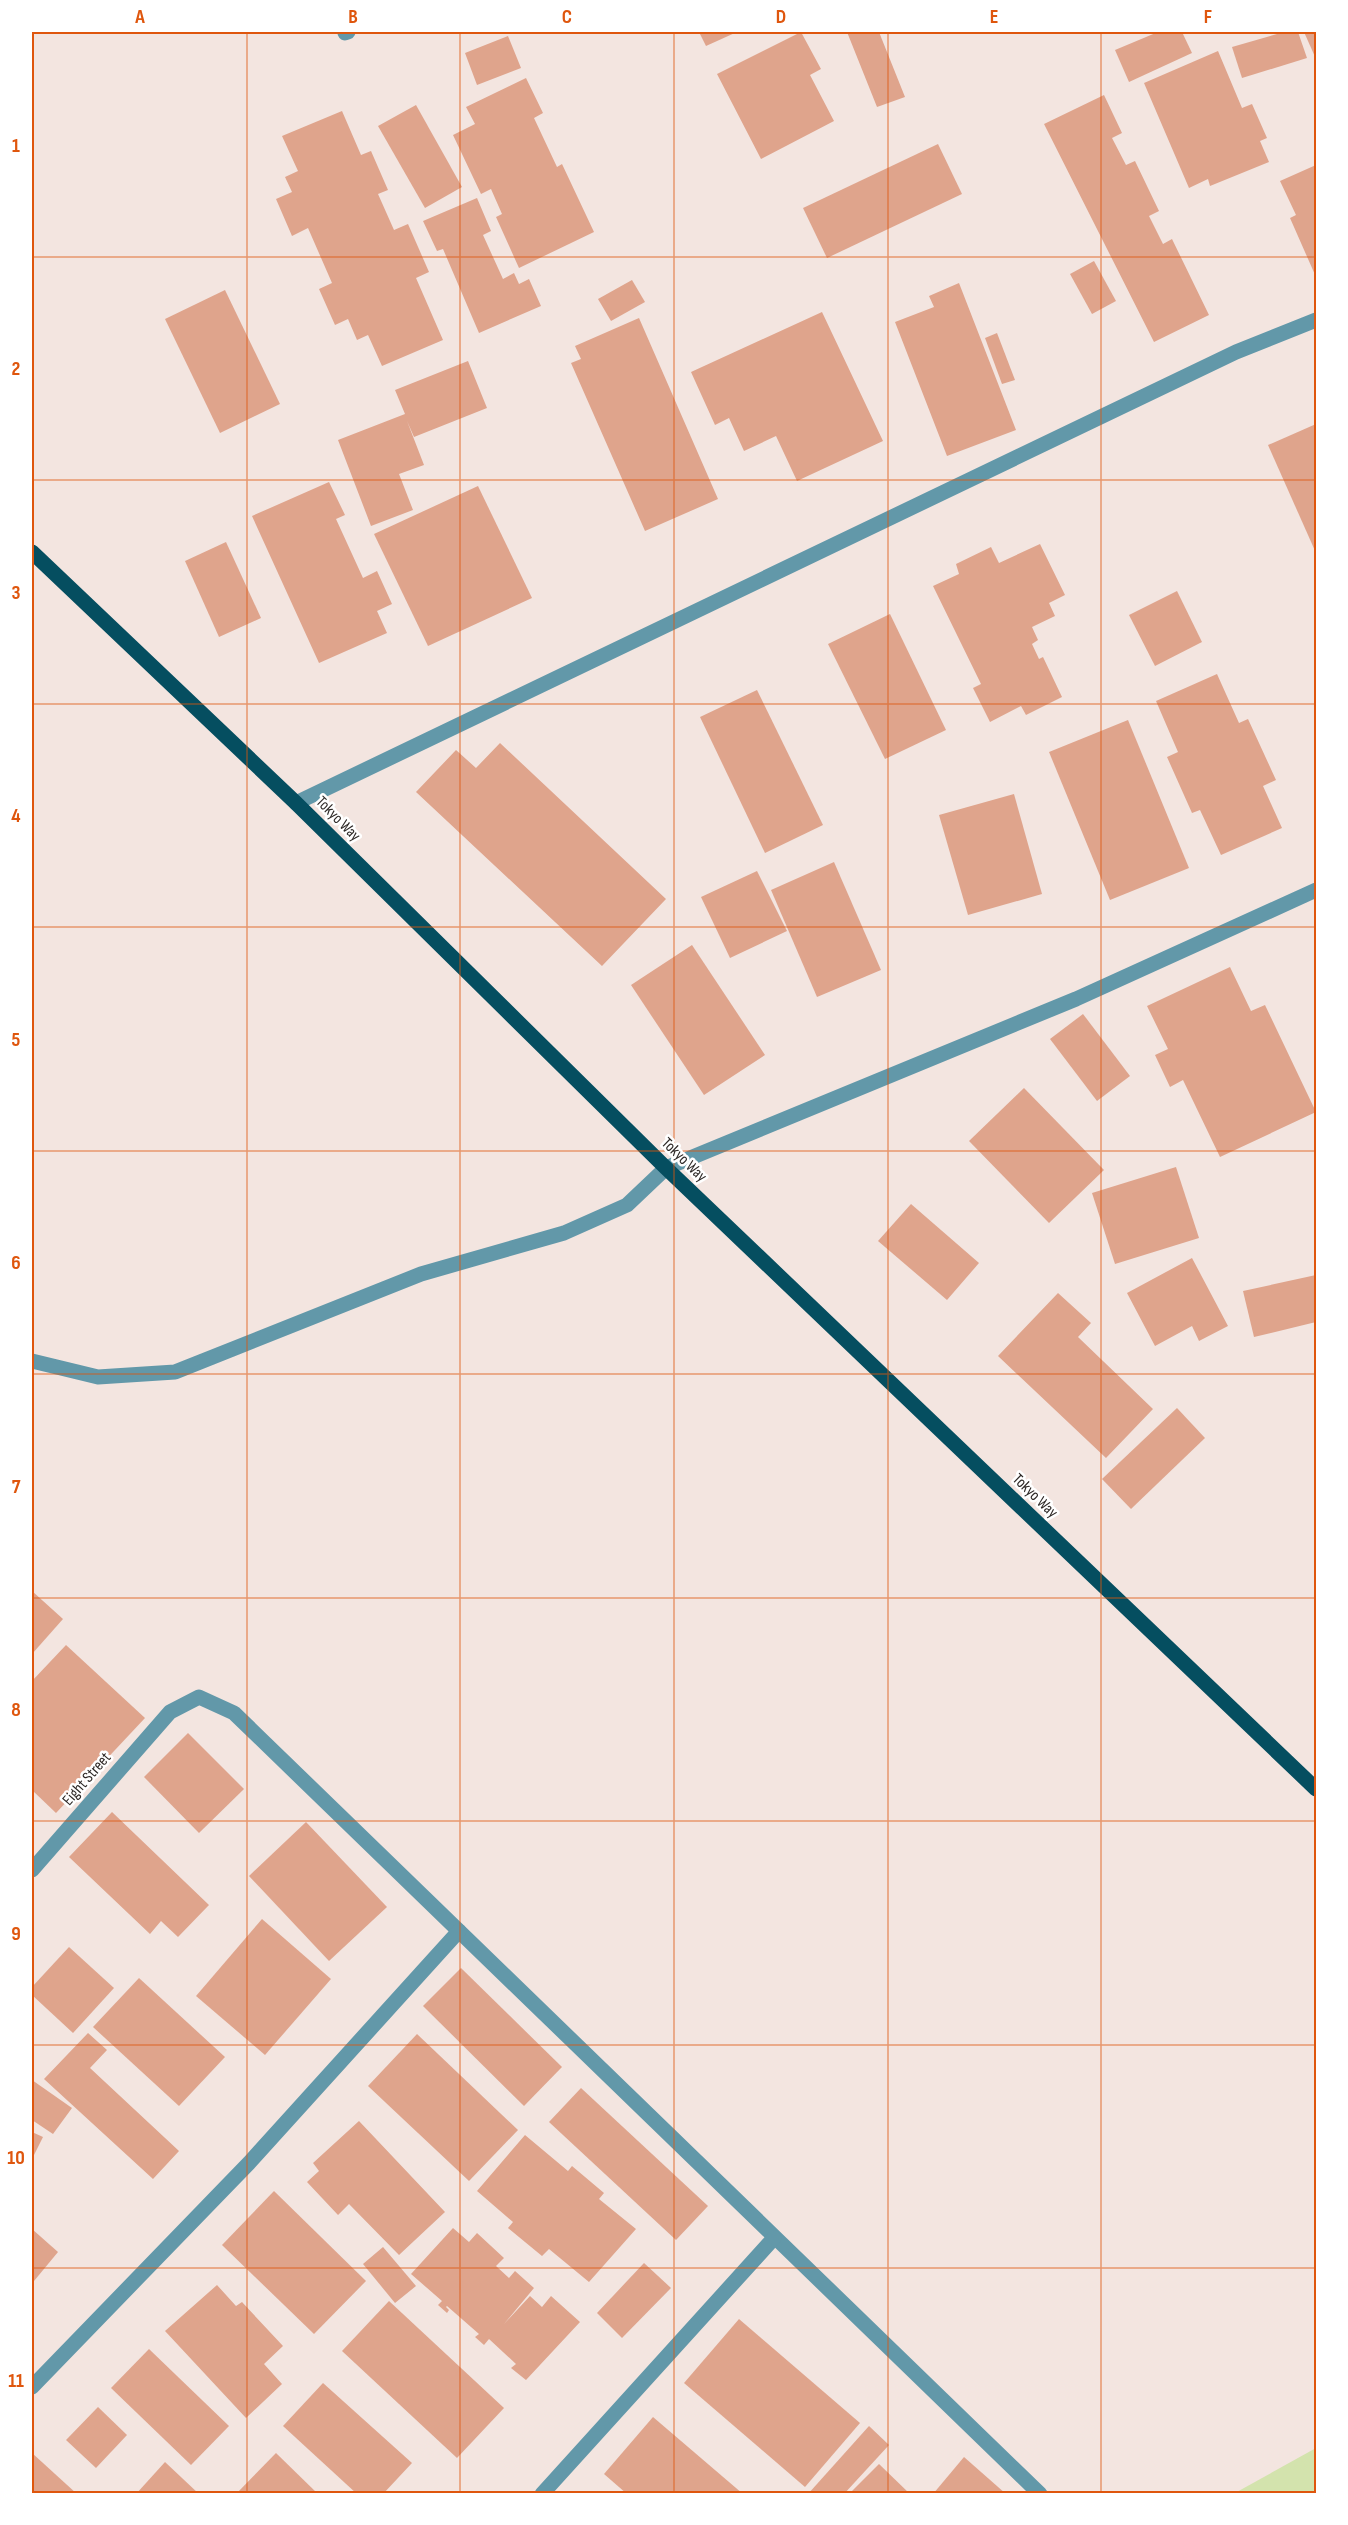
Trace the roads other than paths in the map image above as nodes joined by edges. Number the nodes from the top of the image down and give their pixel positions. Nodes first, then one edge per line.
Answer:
1 (1317, 320) edge
2 (32, 552) edge
3 (296, 803) junction
4 (1317, 890) edge
5 (666, 1168) junction
6 (32, 1361) edge
7 (1317, 1789) edge
8 (32, 1870) edge
9 (459, 1931) junction
10 (774, 2238) junction
11 (32, 2387) edge
12 (542, 2493) edge
13 (1040, 2493) edge

1 - 3 street
2 - 3 main road, Tokyo Way
3 - 5 main road, Tokyo Way
4 - 5 street
5 - 6 street
5 - 7 main road, Tokyo Way
8 - 9 street, Eight Street
9 - 10 street
9 - 11 street
10 - 12 street
10 - 13 street

